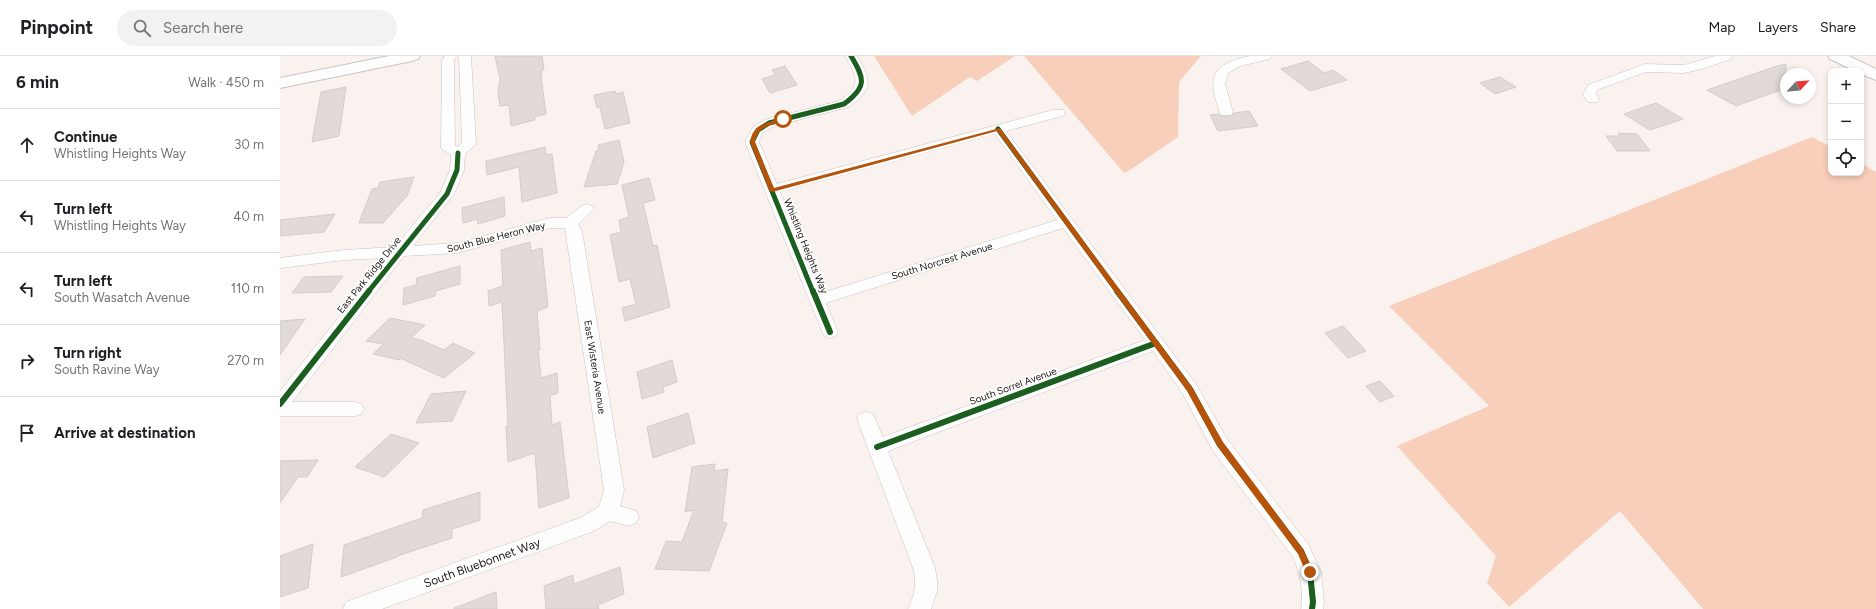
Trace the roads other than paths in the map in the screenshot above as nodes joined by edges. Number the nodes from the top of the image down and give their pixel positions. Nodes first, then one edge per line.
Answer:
1 (412, 56) edge
2 (451, 56) edge
3 (465, 56) edge
4 (851, 56) edge
5 (1266, 56) edge
6 (1727, 56) edge
7 (1836, 56) edge
8 (1876, 76) edge
9 (280, 83) edge
10 (1593, 99) dead end
11 (1226, 112) dead end
12 (1058, 113) dead end
13 (998, 129) junction
14 (458, 153) junction
15 (772, 190) junction
16 (587, 209) dead end
17 (1067, 222) junction
18 (570, 223) junction
19 (399, 252) junction
20 (280, 263) edge
21 (817, 300) junction
22 (830, 332) dead end
23 (1156, 343) junction
24 (280, 404) edge
25 (280, 409) edge
26 (355, 409) dead end
27 (866, 419) dead end
28 (877, 447) junction
29 (608, 512) junction
30 (629, 517) dead end
31 (923, 603) edge
32 (354, 609) edge
33 (1312, 609) edge

1 - 9 street
2 - 14 street
3 - 14 street, East Park Ridge Drive
4 - 15 street, Whistling Heights Way
5 - 11 street
6 - 10 street
7 - 8 street
12 - 13 street
13 - 15 street
13 - 17 street
14 - 19 street, East Park Ridge Drive
15 - 21 street, Whistling Heights Way
16 - 18 street
17 - 21 street, South Norcrest Avenue
17 - 23 street
18 - 19 street, South Blue Heron Way
18 - 29 street, East Wisteria Avenue
19 - 20 street, South Blue Heron Way
19 - 24 street, East Park Ridge Drive
21 - 22 street, Whistling Heights Way
23 - 28 street, South Sorrel Avenue
23 - 33 street
25 - 26 street
27 - 28 street
28 - 31 street
29 - 30 street
29 - 32 street, South Bluebonnet Way

